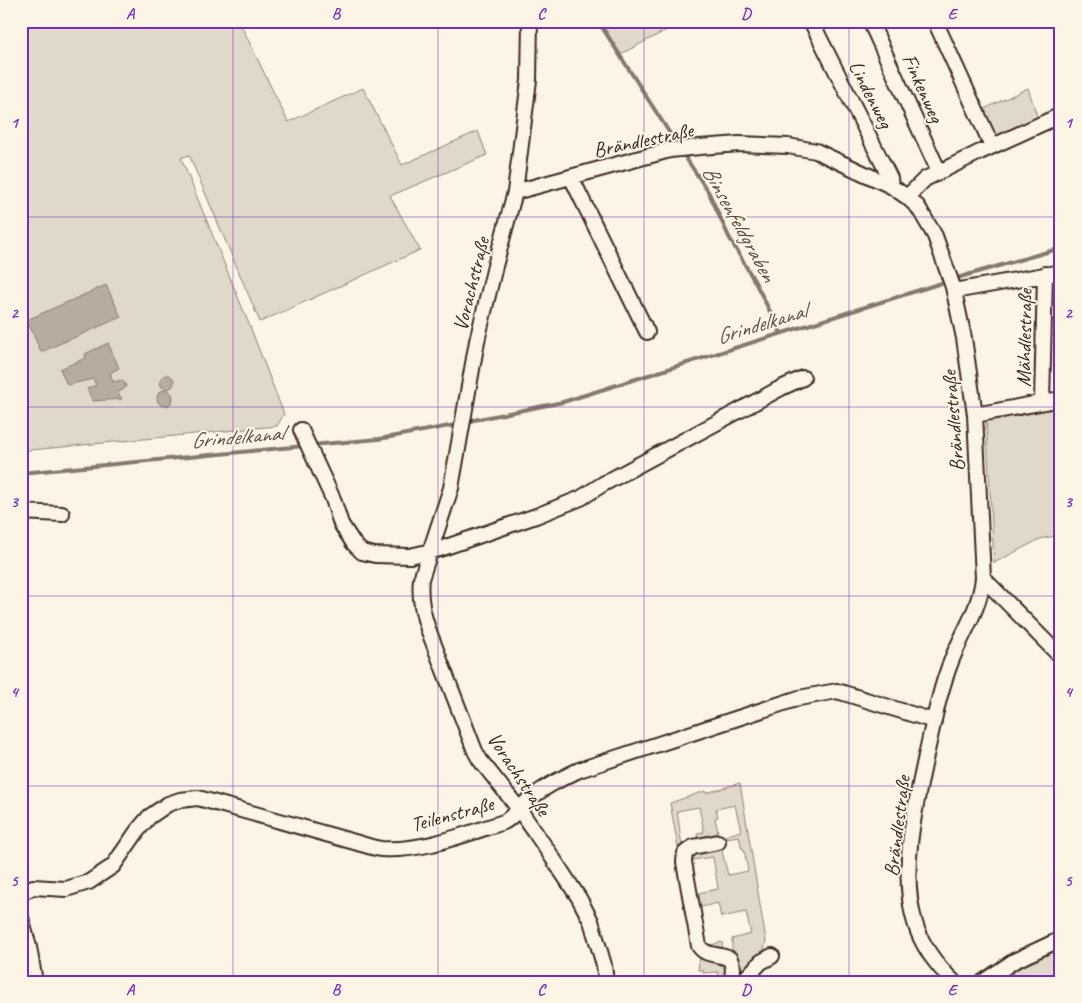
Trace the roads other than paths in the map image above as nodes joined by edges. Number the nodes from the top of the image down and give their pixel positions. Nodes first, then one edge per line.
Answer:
1 (530, 21) edge
2 (811, 21) edge
3 (870, 21) edge
4 (935, 21) edge
5 (1061, 115) edge
6 (992, 146) junction
7 (939, 172) junction
8 (571, 177) junction
9 (891, 186) junction
10 (515, 192) junction
11 (907, 196) junction
12 (1061, 272) edge
13 (1045, 274) junction
14 (954, 289) junction
15 (647, 332) dead end
16 (803, 378) dead end
17 (1061, 399) edge
18 (1042, 402) junction
19 (975, 415) junction
20 (302, 434) dead end
21 (21, 512) edge
22 (62, 514) dead end
23 (429, 552) junction
24 (983, 578) junction
25 (1061, 657) edge
26 (934, 721) junction
27 (519, 809) junction
28 (718, 842) dead end
29 (21, 893) edge
30 (21, 918) edge
31 (1061, 939) edge
32 (772, 956) dead end
33 (35, 982) edge
34 (606, 982) edge
35 (732, 982) edge
36 (742, 982) edge
37 (954, 982) edge
38 (983, 982) edge

1 - 10 street, Vorachstraße
2 - 9 street, Lindenweg
3 - 7 street, Finkenweg
4 - 6 street
5 - 6 street
6 - 7 street
7 - 11 street
8 - 9 street, Brändlestraße
8 - 10 street, Brändlestraße
8 - 15 street, Brändlestraße
9 - 11 street, Brändlestraße
10 - 23 street, Vorachstraße
11 - 14 street, Brändlestraße
12 - 13 street, Mähdlestraße
13 - 14 street, Mähdlestraße
13 - 18 street, Mähdlestraße
14 - 19 street, Brändlestraße
16 - 23 street
17 - 18 street
18 - 19 street
19 - 24 street, Brändlestraße
20 - 23 street
21 - 22 street
23 - 27 street, Vorachstraße
24 - 25 street
24 - 26 street, Brändlestraße
26 - 27 street, Teilenstraße
26 - 37 street, Brändlestraße
27 - 29 street, Teilenstraße
27 - 34 street, Vorachstraße
28 - 35 street
30 - 33 street
31 - 38 street
32 - 36 street

